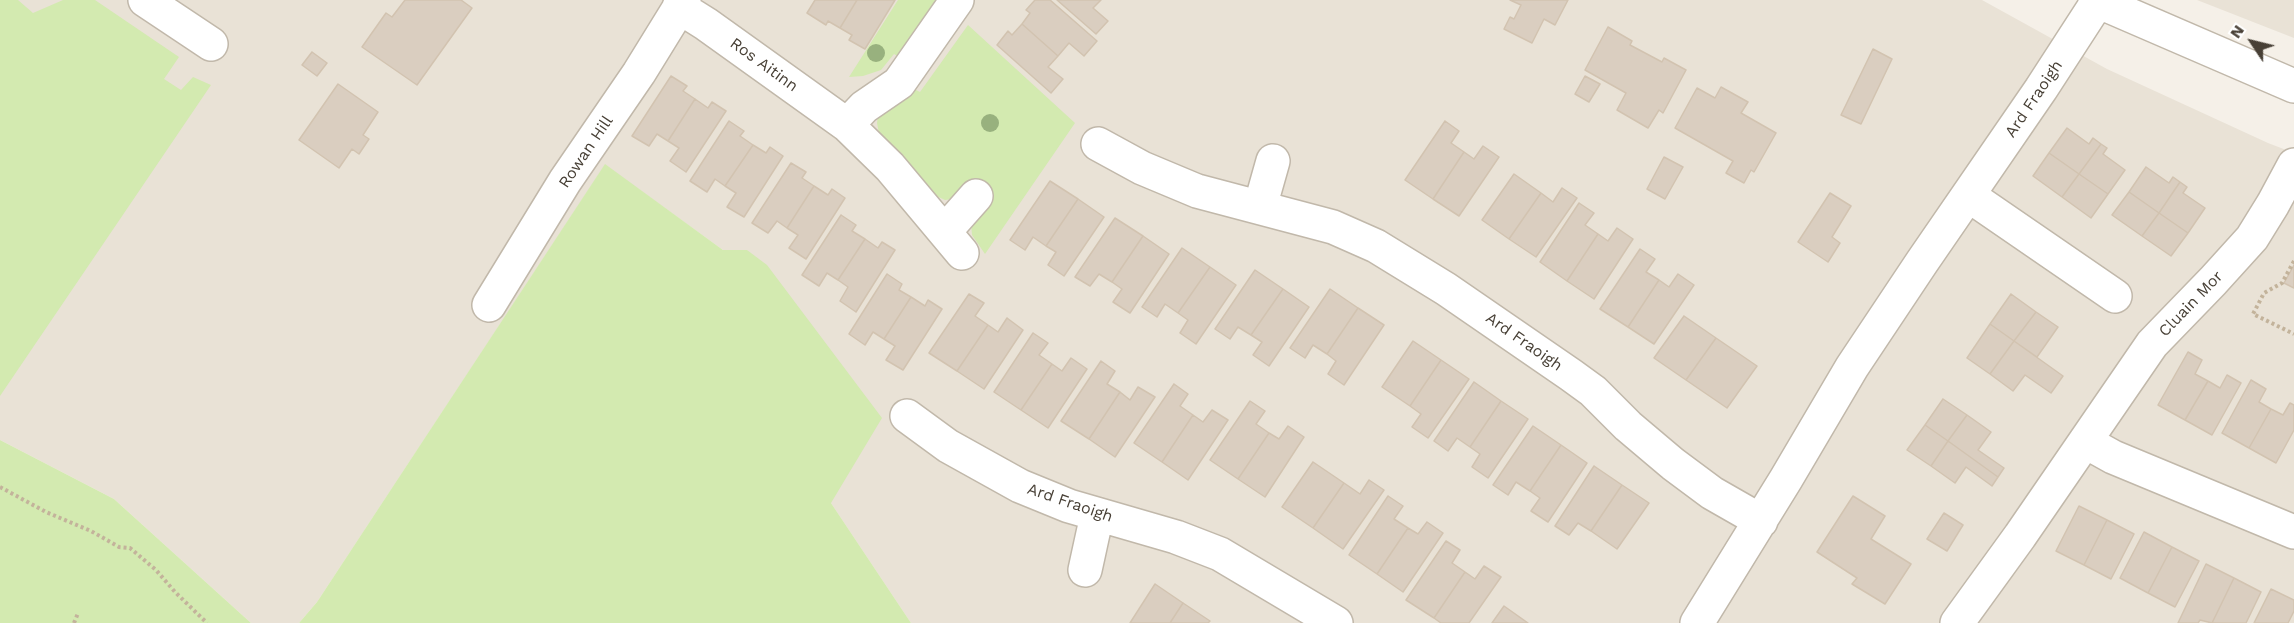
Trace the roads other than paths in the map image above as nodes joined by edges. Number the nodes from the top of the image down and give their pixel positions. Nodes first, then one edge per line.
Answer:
1 (145, 0) edge
2 (957, 0) edge
3 (2097, 1) edge
4 (681, 4) edge
5 (211, 44) dead end
6 (2294, 86) edge
7 (847, 125) junction
8 (1098, 144) dead end
9 (1273, 161) dead end
10 (2294, 165) edge
11 (1968, 195) junction
12 (976, 196) dead end
13 (1260, 207) junction
14 (2115, 296) dead end
15 (489, 305) dead end
16 (907, 416) dead end
17 (2086, 442) junction
18 (1097, 515) junction
19 (1761, 521) junction
20 (2294, 532) edge
21 (1085, 570) dead end
22 (1704, 621) edge
23 (1336, 623) edge
24 (1957, 623) edge

1 - 5 street
2 - 7 street
3 - 6 street
3 - 11 street, Ard Fraoigh
4 - 7 street, Ros Aitinn
4 - 15 street, Rowan Hill
7 - 12 street, Ros Aitinn
8 - 13 street, Ard Fraoigh
9 - 13 street
10 - 17 street, Cluain Mor
11 - 14 street
11 - 19 street, Ard Fraoigh
13 - 19 street, Ard Fraoigh
16 - 18 street, Ard Fraoigh
17 - 20 street
17 - 24 street, Cluain Mor
18 - 21 street
18 - 23 street, Ard Fraoigh
19 - 22 street, Ard Fraoigh

